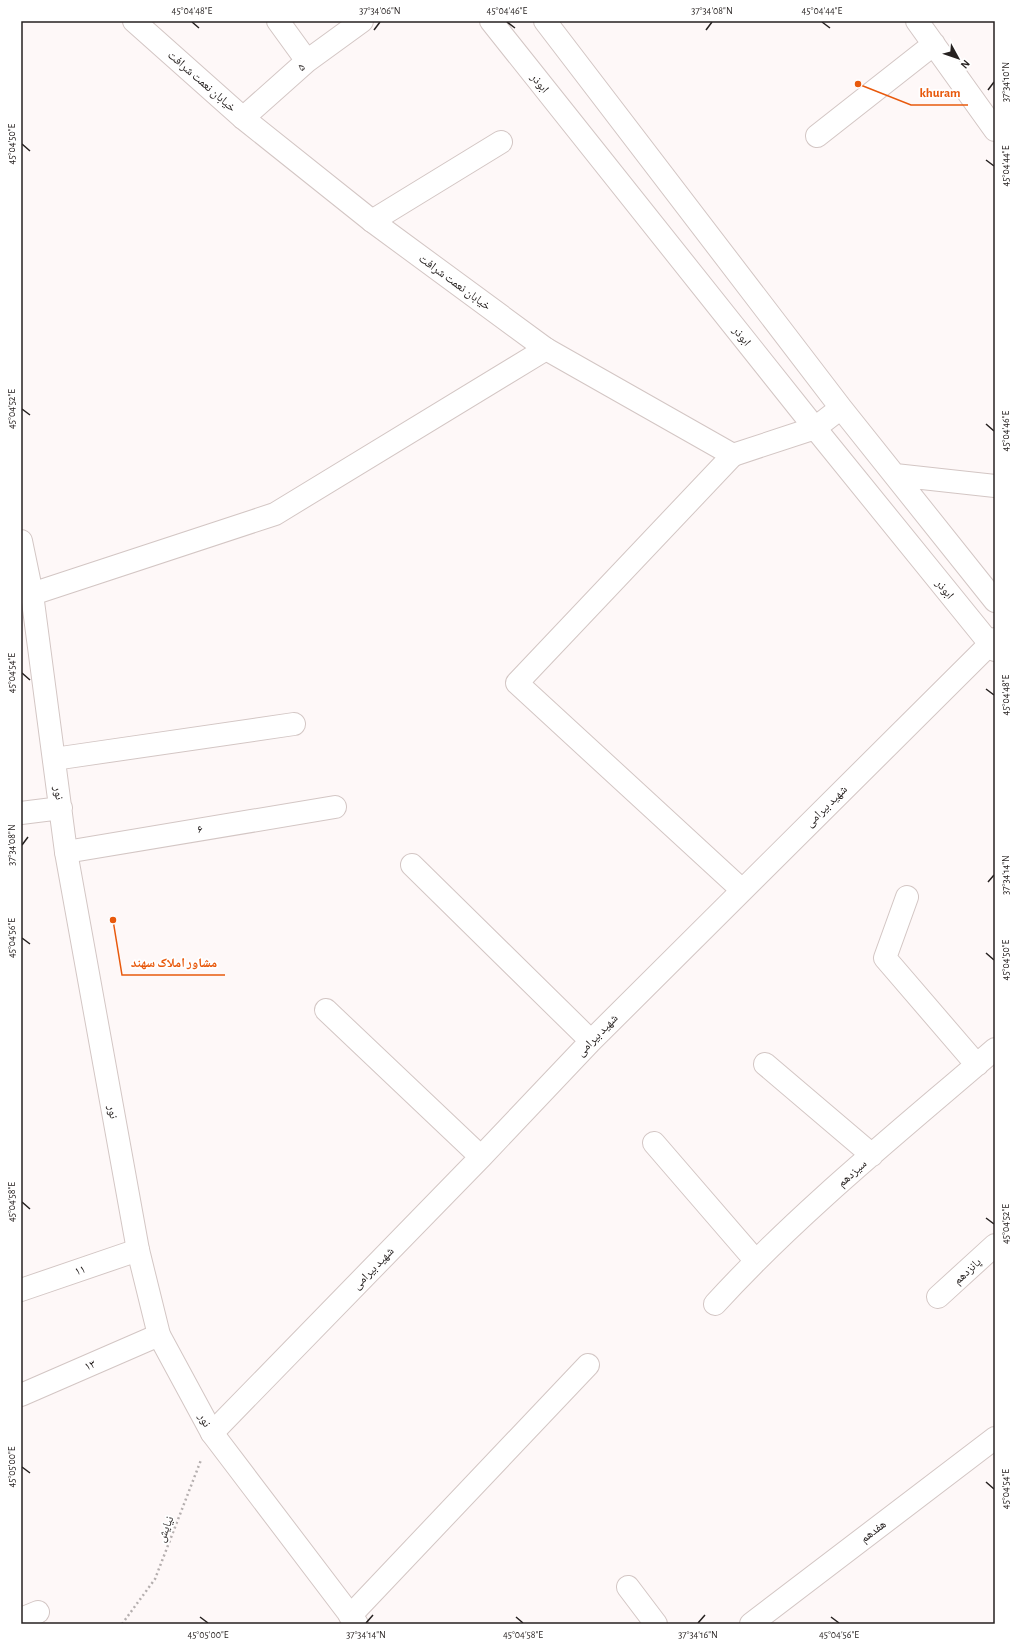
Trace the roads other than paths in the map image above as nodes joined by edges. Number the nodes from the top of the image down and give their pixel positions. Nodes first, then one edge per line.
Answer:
1 (134, 21) edge
2 (278, 21) edge
3 (362, 21) edge
4 (491, 21) edge
5 (545, 21) edge
6 (918, 21) edge
7 (934, 44) junction
8 (307, 61) junction
9 (243, 118) junction
10 (995, 130) edge
11 (817, 136) dead end
12 (501, 142) dead end
13 (372, 221) junction
14 (546, 349) junction
15 (841, 408) junction
16 (815, 428) junction
17 (733, 456) junction
18 (895, 474) junction
19 (995, 486) edge
20 (21, 541) edge
21 (32, 594) junction
22 (995, 601) edge
23 (993, 644) edge
24 (294, 724) dead end
25 (54, 758) junction
26 (335, 807) dead end
27 (61, 808) junction
28 (21, 813) edge
29 (66, 852) junction
30 (412, 866) dead end
31 (742, 890) junction
32 (906, 896) dead end
33 (326, 1010) dead end
34 (591, 1041) junction
35 (995, 1049) edge
36 (765, 1064) dead end
37 (976, 1065) junction
38 (654, 1143) dead end
39 (872, 1155) junction
40 (481, 1157) junction
41 (995, 1245) edge
42 (138, 1250) junction
43 (755, 1260) junction
44 (21, 1290) edge
45 (938, 1297) dead end
46 (715, 1304) dead end
47 (159, 1335) junction
48 (588, 1365) dead end
49 (21, 1395) edge
50 (212, 1433) junction
51 (995, 1438) edge
52 (628, 1587) dead end
53 (354, 1620) edge
54 (656, 1624) edge
55 (751, 1624) edge

1 - 9 street, خیابان نعمت شرافت
2 - 8 street
3 - 8 street, ۵
4 - 16 street, ابوذر
5 - 15 street
6 - 7 street
7 - 10 street
7 - 11 street
8 - 9 street, ۵
9 - 13 street, خیابان نعمت شرافت
12 - 13 street
13 - 14 street, خیابان نعمت شرافت
14 - 17 street, خیابان نعمت شرافت
14 - 21 street
15 - 16 street
15 - 18 street
16 - 17 street
16 - 23 street, ابوذر
17 - 31 street
18 - 19 street
18 - 22 street
20 - 21 street, نور
21 - 25 street, نور
23 - 31 street, شهید بیرامی
24 - 25 street
25 - 27 street, نور
26 - 29 street, ۶
27 - 28 street
27 - 29 street, نور
29 - 42 street, نور
30 - 34 street
31 - 34 street, شهید بیرامی
32 - 37 street
33 - 40 street
34 - 40 street, شهید بیرامی
35 - 37 street, سیزدهم
36 - 39 street
37 - 39 street, سیزدهم
38 - 43 street
39 - 43 street, سیزدهم
40 - 50 street, شهید بیرامی
41 - 45 street, پانزدهم
42 - 44 street, ۱۱
42 - 47 street, نور
43 - 46 street, سیزدهم
47 - 49 street, ۱۳
47 - 50 street, نور
48 - 53 street
50 - 53 street, نور
51 - 55 street, هفدهم
52 - 54 street

